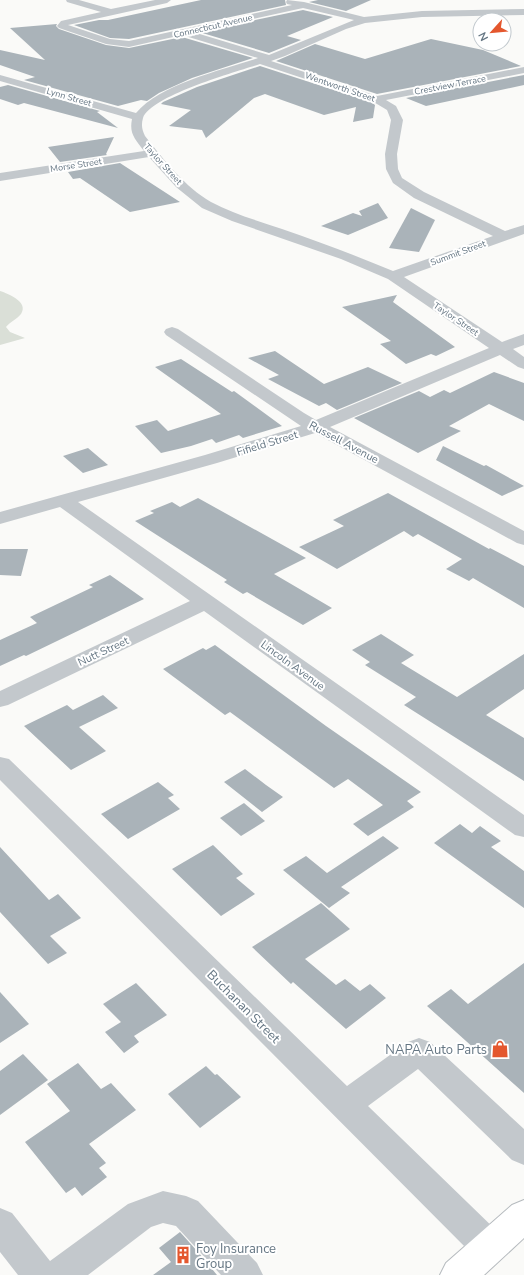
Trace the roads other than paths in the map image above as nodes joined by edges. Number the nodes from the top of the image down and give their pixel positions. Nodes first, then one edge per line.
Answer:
1 (70, 0) edge
2 (167, 0) edge
3 (282, 0) edge
4 (304, 5) junction
5 (111, 12) junction
6 (524, 12) edge
7 (364, 20) junction
8 (184, 33) junction
9 (264, 60) junction
10 (524, 70) edge
11 (0, 78) edge
12 (376, 99) junction
13 (138, 117) junction
14 (152, 153) junction
15 (0, 177) edge
16 (524, 229) edge
17 (504, 236) junction
18 (393, 276) junction
19 (172, 332) dead end
20 (524, 339) edge
21 (500, 348) junction
22 (524, 364) edge
23 (316, 427) junction
24 (64, 500) junction
25 (0, 518) edge
26 (524, 539) edge
27 (206, 602) junction
28 (0, 699) edge
29 (0, 765) edge
30 (524, 828) edge
31 (345, 1105) junction
32 (524, 1150) edge
33 (524, 1216) edge
34 (0, 1224) edge
35 (489, 1247) junction
36 (463, 1273) edge
37 (39, 1275) edge
38 (60, 1275) edge
39 (246, 1275) edge

1 - 5 street
2 - 5 street
3 - 4 street
4 - 7 street
4 - 8 street, Connecticut Avenue
5 - 8 street, Connecticut Avenue
6 - 7 street
7 - 9 street
8 - 9 street, Wentworth Street
9 - 12 street, Wentworth Street
9 - 13 street
10 - 12 street, Crestview Terrace
11 - 13 street, Lynn Street
12 - 17 street, Wentworth Street
13 - 14 street, Taylor Street
14 - 15 street, Morse Street
14 - 18 street, Taylor Street
16 - 17 street, Summit Street
17 - 18 street, Summit Street
18 - 21 street, Taylor Street
19 - 23 street, Russell Avenue
20 - 21 street, Fifield Street
21 - 22 street, Taylor Street
21 - 23 street, Fifield Street
23 - 24 street, Fifield Street
23 - 26 street, Russell Avenue
24 - 25 street, Fifield Street
24 - 27 street, Lincoln Avenue
27 - 28 street, Nutt Street
27 - 30 street, Lincoln Avenue
29 - 31 street, Buchanan Street
31 - 32 street
31 - 35 street, Buchanan Street
33 - 35 main road
34 - 37 street
35 - 36 main road
38 - 39 street

